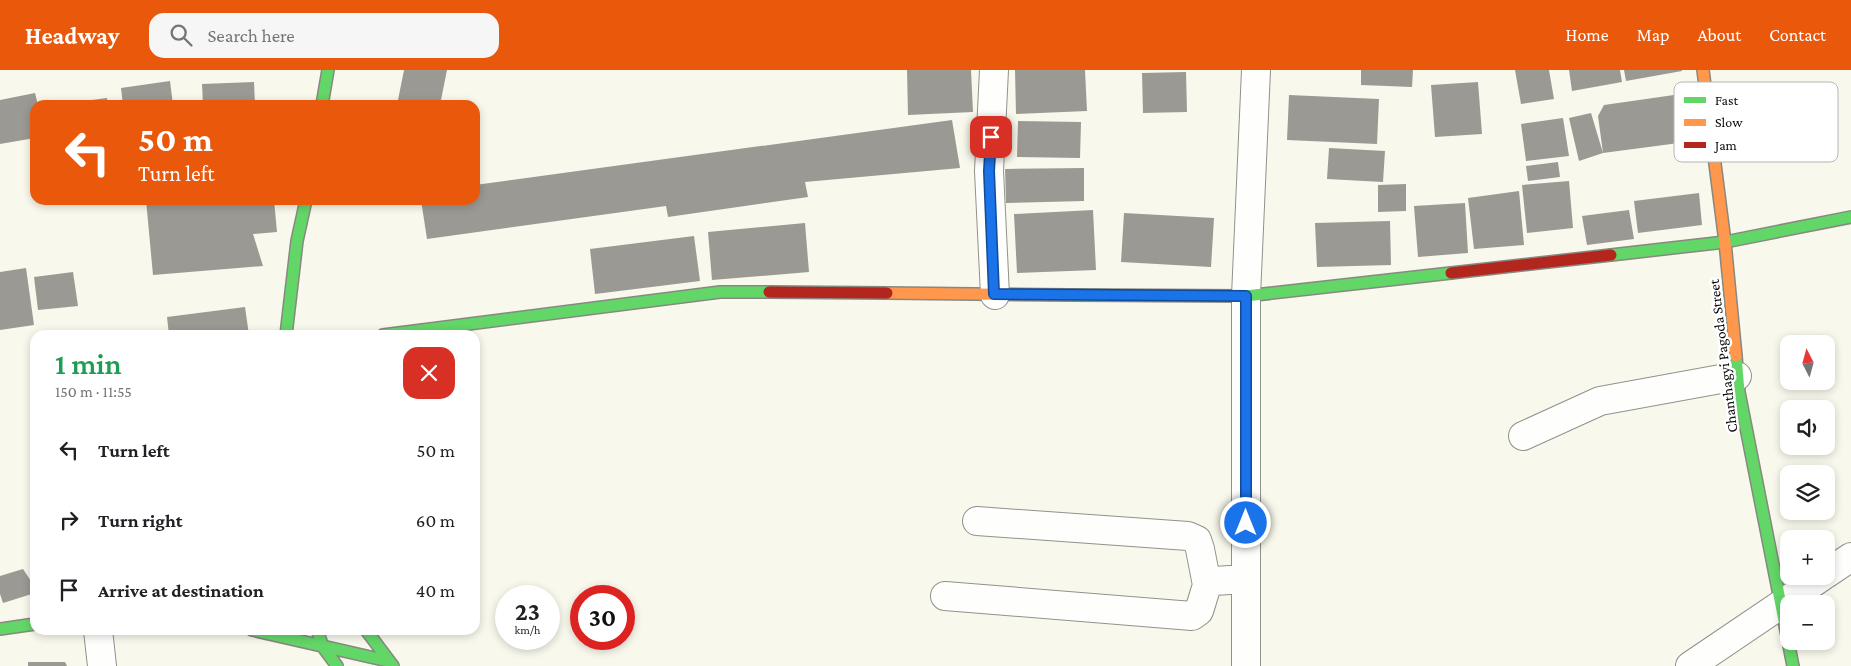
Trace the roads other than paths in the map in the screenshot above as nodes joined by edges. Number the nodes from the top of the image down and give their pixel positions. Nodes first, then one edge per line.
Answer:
1 (328, 70) edge
2 (994, 70) edge
3 (1256, 70) edge
4 (323, 100) edge
5 (1715, 162) edge
6 (305, 205) edge
7 (1851, 217) edge
8 (1725, 242) junction
9 (994, 294) junction
10 (1246, 296) junction
11 (287, 330) edge
12 (423, 330) edge
13 (1738, 376) junction
14 (1524, 436) dead end
15 (977, 521) dead end
16 (1851, 557) edge
17 (1835, 568) edge
18 (1246, 579) junction
19 (1207, 585) junction
20 (1810, 585) edge
21 (1796, 595) edge
22 (945, 596) dead end
23 (1780, 606) joint
24 (30, 625) edge
25 (0, 629) edge
26 (99, 635) edge
27 (278, 635) edge
28 (319, 635) edge
29 (370, 635) edge
30 (323, 647) junction
31 (1790, 650) edge
32 (390, 663) edge
33 (102, 666) edge
34 (337, 666) edge
35 (1246, 666) edge
36 (1690, 666) edge
37 (1793, 666) edge

1 - 4 main road
2 - 9 street
3 - 10 street
5 - 8 main road, Chanthagyi Pagoda Street
6 - 11 main road
7 - 8 main road
8 - 10 main road
8 - 13 main road, Chanthagyi Pagoda Street
9 - 10 main road
9 - 12 main road
10 - 18 street
13 - 14 street
13 - 23 main road, Chanthagyi Pagoda Street
15 - 19 street
16 - 17 street
18 - 19 street
18 - 35 street
19 - 22 street
20 - 21 street
23 - 36 street
24 - 25 main road
26 - 33 street
27 - 30 main road
28 - 30 main road
29 - 32 main road
30 - 32 main road
30 - 34 main road
31 - 37 main road, Chanthagyi Pagoda Street

